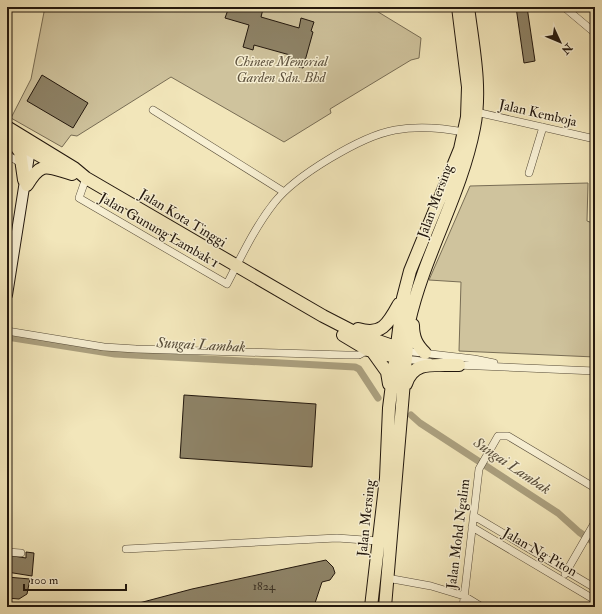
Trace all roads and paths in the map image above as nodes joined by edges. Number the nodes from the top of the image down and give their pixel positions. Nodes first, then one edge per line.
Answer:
1 (458, 7) edge
2 (468, 7) edge
3 (564, 7) edge
4 (595, 33) edge
5 (153, 110) dead end
6 (476, 112) junction
7 (543, 127) junction
8 (464, 132) junction
9 (7, 134) edge
10 (595, 139) edge
11 (33, 147) junction
12 (7, 154) edge
13 (22, 163) junction
14 (529, 173) dead end
15 (72, 174) junction
16 (86, 178) junction
17 (26, 182) junction
18 (284, 192) junction
19 (236, 266) junction
20 (266, 283) junction
21 (417, 292) junction
22 (7, 295) edge
23 (402, 298) junction
24 (323, 316) junction
25 (7, 332) edge
26 (370, 350) junction
27 (425, 353) junction
28 (400, 354) junction
29 (459, 365) junction
30 (502, 366) junction
31 (595, 371) edge
32 (404, 390) junction
33 (390, 402) junction
34 (595, 488) edge
35 (474, 516) junction
36 (595, 522) edge
37 (472, 527) junction
38 (378, 542) junction
39 (126, 548) dead end
40 (7, 552) edge
41 (21, 554) dead end
42 (567, 570) junction
43 (387, 578) junction
44 (562, 579) junction
45 (595, 588) edge
46 (464, 596) junction
47 (595, 600) edge
48 (371, 607) edge
49 (385, 607) edge
50 (463, 607) edge
51 (482, 607) edge

1 - 8 highway, Jalan Mersing
2 - 6 highway, Jalan Mersing
3 - 4 street
5 - 18 street
6 - 7 street, Jalan Kemboja
6 - 21 highway, Jalan Mersing
7 - 10 street, Jalan Kemboja
7 - 14 street
8 - 18 street
8 - 23 highway, Jalan Mersing
9 - 11 highway, Jalan Kota Tinggi
9 - 13 highway
11 - 15 highway, Jalan Kota Tinggi
11 - 16 highway, Jalan Kota Tinggi
11 - 17 street
12 - 13 street
13 - 17 highway
15 - 16 highway, Jalan Kota Tinggi
15 - 17 highway
16 - 19 highway, Jalan Kota Tinggi
16 - 19 street, Jalan Gunung Lambak 1
17 - 22 street
18 - 19 street
19 - 20 highway, Jalan Kota Tinggi
20 - 24 highway, Jalan Kota Tinggi
20 - 26 highway, Jalan Kota Tinggi
21 - 27 highway
21 - 28 highway, Jalan Mersing
23 - 24 highway
23 - 28 highway, Jalan Mersing
24 - 28 highway, Jalan Kota Tinggi
25 - 26 street
26 - 28 highway, Jalan Kota Tinggi
26 - 33 highway
27 - 28 street
27 - 30 street
28 - 29 street
28 - 32 highway, Jalan Mersing
28 - 33 highway, Jalan Mersing
29 - 30 street
29 - 32 highway
30 - 31 street
32 - 43 highway, Jalan Mersing
33 - 38 highway, Jalan Mersing
34 - 35 street, Jalan Mohd Ngalim
35 - 37 street, Jalan Mohd Ngalim
35 - 42 street, Jalan Ng Piton
36 - 42 street
37 - 44 street, Jalan Ng Piton
37 - 46 street, Jalan Mohd Ngalim
38 - 39 street
38 - 48 highway, Jalan Mersing
40 - 41 street
42 - 44 street
42 - 45 street, Jalan Ng Piton
43 - 46 street
43 - 49 highway, Jalan Mersing
44 - 47 street, Jalan Ng Piton
46 - 50 street, Jalan Mohd Ngalim
46 - 51 street

